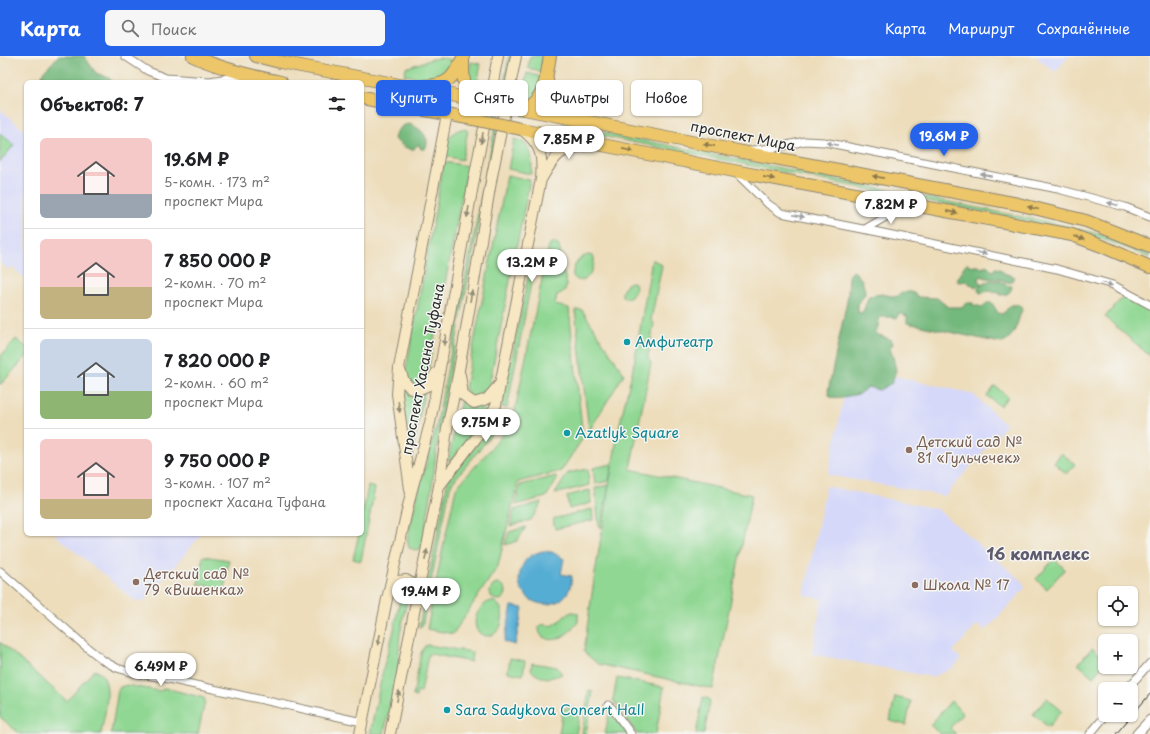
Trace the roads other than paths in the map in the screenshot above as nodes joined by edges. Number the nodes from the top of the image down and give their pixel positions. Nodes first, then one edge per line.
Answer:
1 (125, 56) edge
2 (194, 56) edge
3 (256, 56) edge
4 (498, 56) edge
5 (516, 56) edge
6 (550, 56) edge
7 (463, 57) edge
8 (248, 75) junction
9 (546, 75) junction
10 (195, 80) edge
11 (216, 80) edge
12 (272, 80) edge
13 (376, 80) edge
14 (448, 80) edge
15 (464, 80) edge
16 (364, 98) edge
17 (376, 101) edge
18 (528, 107) edge
19 (528, 110) edge
20 (451, 115) edge
21 (447, 116) edge
22 (581, 119) junction
23 (521, 129) junction
24 (598, 144) junction
25 (732, 150) junction
26 (734, 171) junction
27 (541, 179) junction
28 (908, 204) junction
29 (1150, 217) edge
30 (865, 229) junction
31 (1150, 246) edge
32 (1150, 267) edge
33 (1150, 305) edge
34 (440, 366) junction
35 (399, 368) junction
36 (459, 370) junction
37 (500, 383) junction
38 (439, 486) junction
39 (411, 493) junction
40 (0, 571) edge
41 (387, 599) junction
42 (416, 604) junction
43 (1150, 663) edge
44 (1134, 682) edge
45 (608, 705) dead end
46 (1150, 720) edge
47 (362, 722) junction
48 (1100, 722) edge
49 (360, 734) edge
50 (390, 734) edge
51 (631, 734) edge
52 (1090, 734) edge
53 (1137, 734) edge

1 - 10 street
2 - 8 main road
3 - 13 main road, проспект Мира
4 -> 34 main road, проспект Хасана Туфана
36 -> 5 main road
6 - 9 main road
7 - 14 main road
7 - 15 main road
8 - 11 street
8 - 12 main road
9 - 18 main road
9 - 22 main road
16 - 17 main road
19 - 22 main road, проспект Мира
20 - 23 main road, bridge
21 - 35 main road
25 -> 22 main road, проспект Мира
23 - 24 main road
23 - 27 main road
24 -> 26 main road
24 - 27 main road
29 -> 25 street
31 -> 25 main road, проспект Мира
26 -> 28 main road
26 -> 30 street
27 - 37 main road
28 - 30 street
28 -> 32 main road
30 -> 33 street
34 - 35 main road
34 - 39 main road, проспект Хасана Туфана
35 -> 39 main road
36 - 37 main road
36 - 38 main road
37 - 38 main road
42 -> 38 main road
39 - 41 main road, проспект Хасана Туфана
40 - 47 street
41 - 42 main road
41 -> 47 main road, проспект Хасана Туфана
50 -> 42 main road
43 - 44 street
45 - 51 street
46 - 53 street
47 - 49 main road, проспект Хасана Туфана
48 - 52 street

